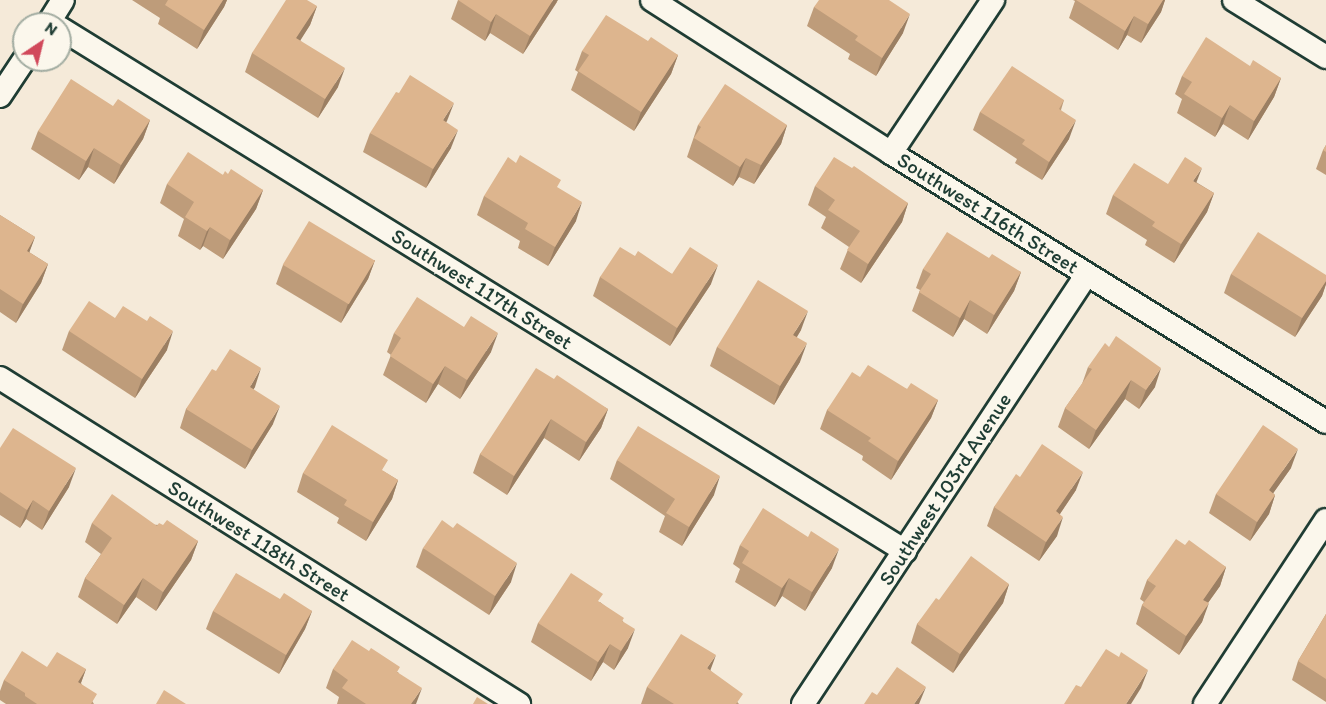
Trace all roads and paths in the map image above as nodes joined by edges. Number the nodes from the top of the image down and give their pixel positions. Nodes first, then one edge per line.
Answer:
1 (652, 0) edge
2 (993, 0) edge
3 (1234, 0) edge
4 (1264, 8) edge
5 (72, 36) edge
6 (1326, 57) edge
7 (16, 72) edge
8 (0, 96) edge
9 (891, 153) junction
10 (1087, 274) junction
11 (0, 378) edge
12 (1326, 422) edge
13 (1326, 520) edge
14 (905, 551) junction
15 (519, 704) edge
16 (804, 704) edge
17 (1205, 704) edge

1 - 9 street, Southwest 116th Street
2 - 9 street
3 - 4 street
4 - 6 street
5 - 14 street, Southwest 117th Street
7 - 8 street
9 - 10 street, Southwest 116th Street
10 - 12 street, Southwest 116th Street
10 - 14 street, Southwest 103rd Avenue
11 - 15 street, Southwest 118th Street
13 - 17 street
14 - 16 street, Southwest 103rd Avenue

